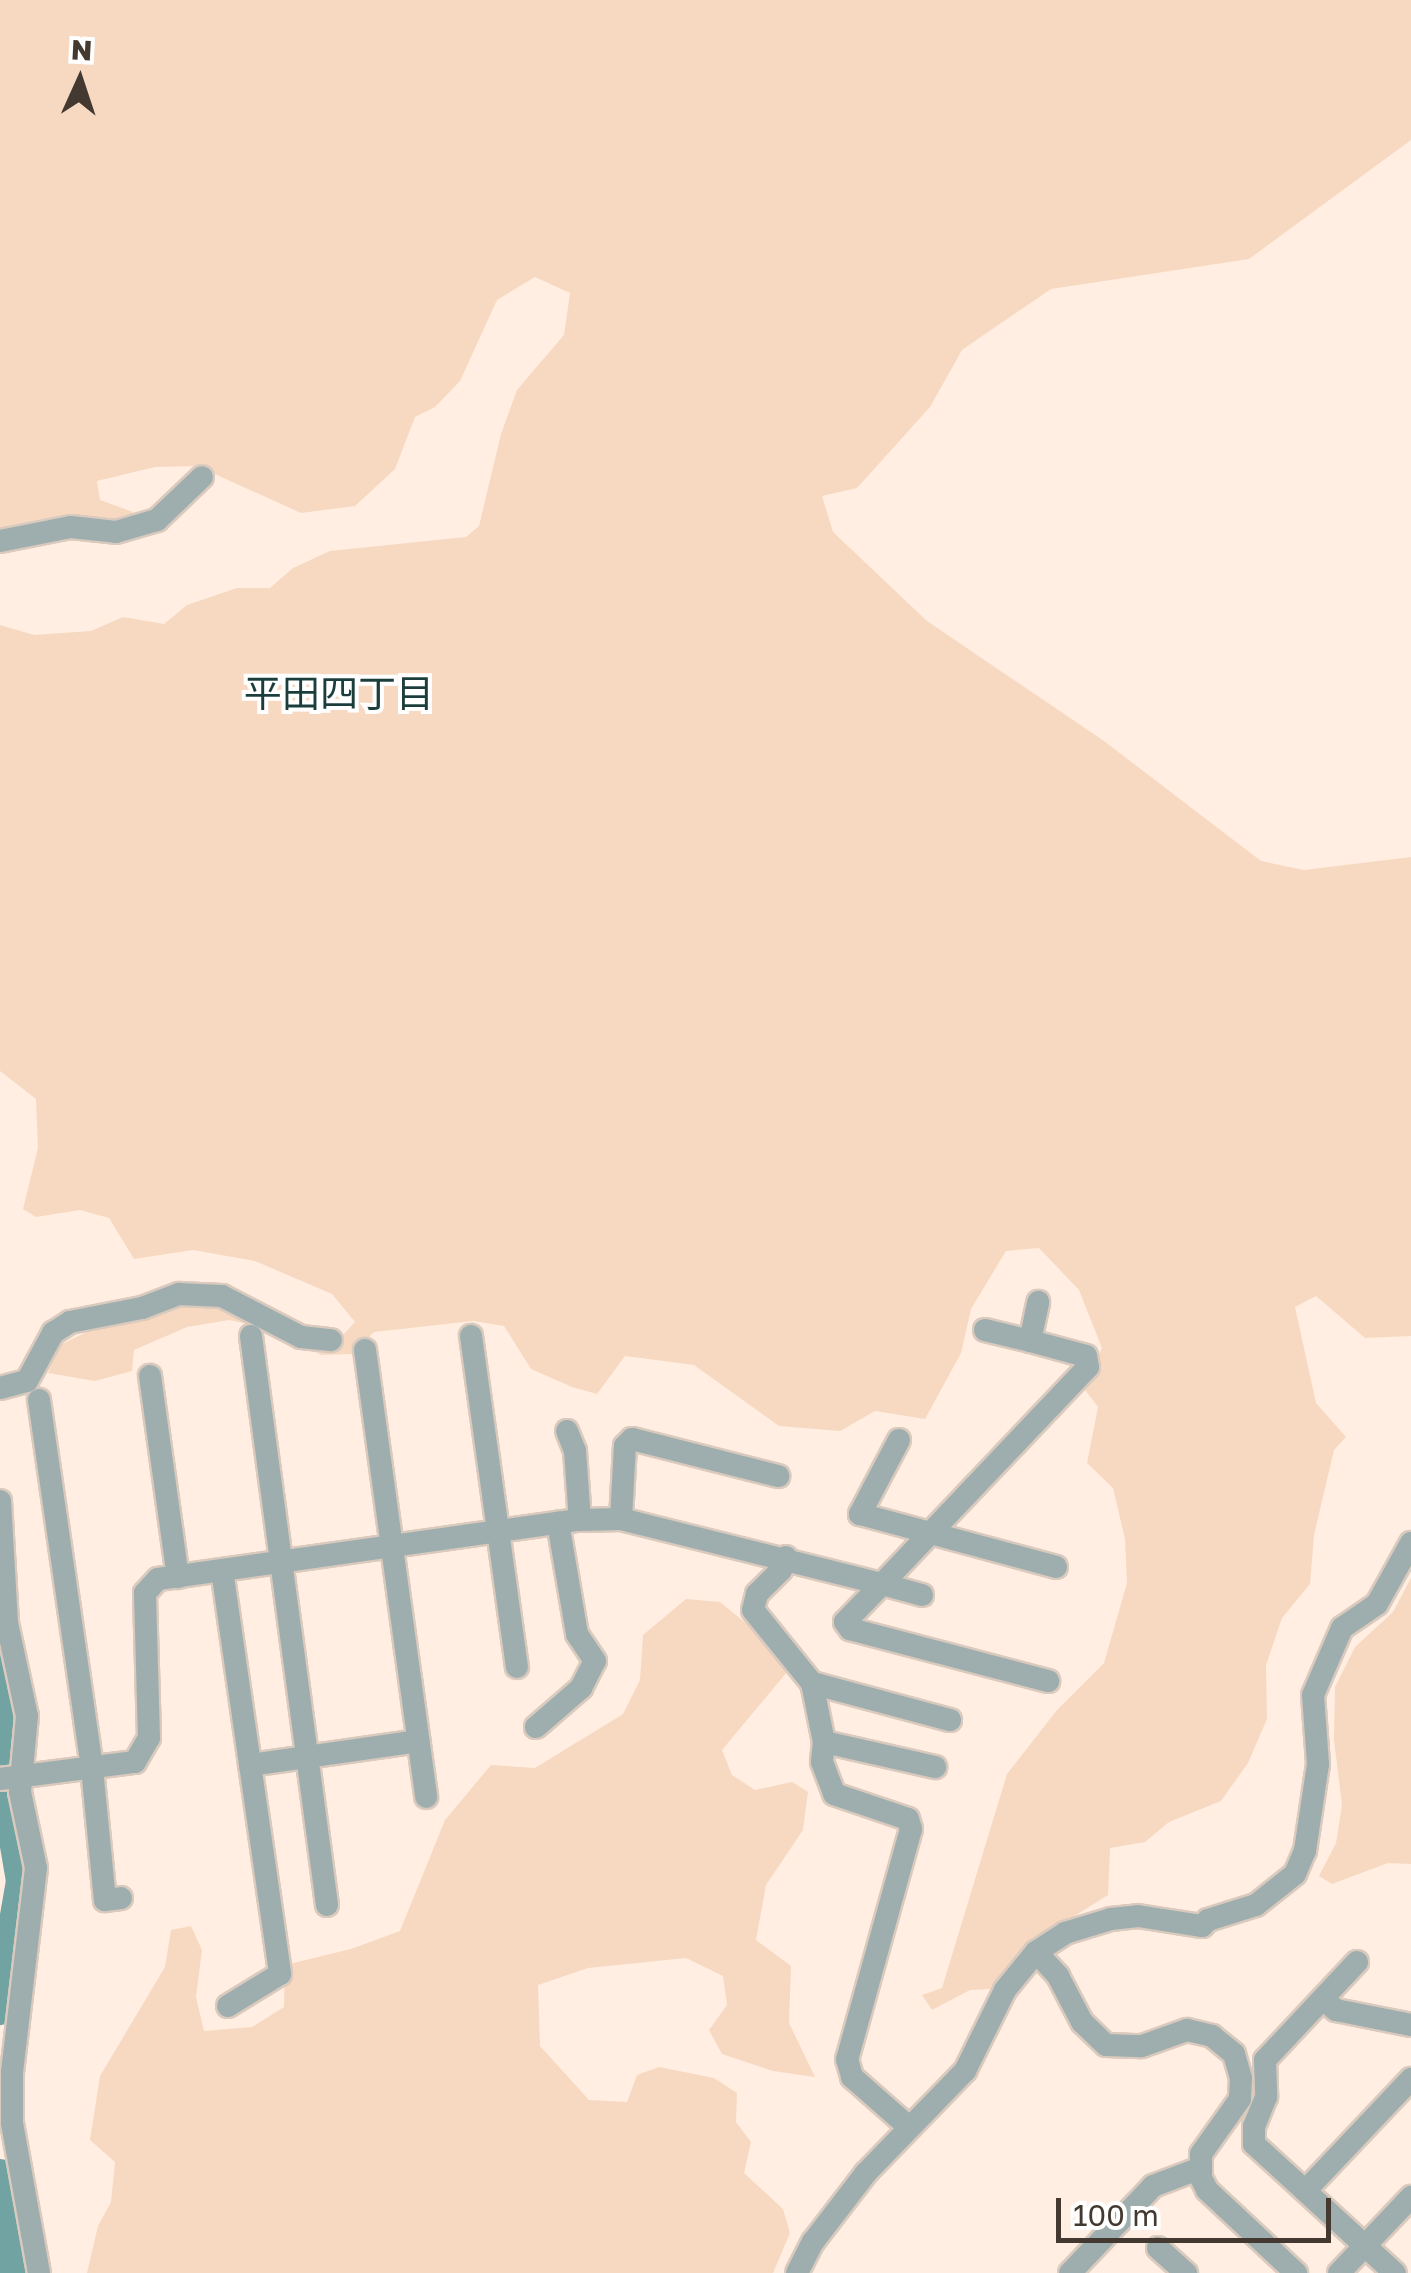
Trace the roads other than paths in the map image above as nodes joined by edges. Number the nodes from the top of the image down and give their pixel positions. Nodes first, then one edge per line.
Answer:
1 (202, 478) dead end
2 (0, 541) edge
3 (1038, 1302) dead end
4 (985, 1330) dead end
5 (251, 1336) dead end
6 (471, 1336) dead end
7 (330, 1340) dead end
8 (1030, 1341) junction
9 (365, 1350) dead end
10 (150, 1376) dead end
11 (0, 1388) edge
12 (39, 1400) dead end
13 (567, 1430) dead end
14 (899, 1440) dead end
15 (778, 1476) dead end
16 (0, 1500) edge
17 (620, 1519) junction
18 (569, 1521) junction
19 (499, 1532) junction
20 (934, 1532) junction
21 (1411, 1543) edge
22 (390, 1548) junction
23 (786, 1557) junction
24 (282, 1562) junction
25 (1056, 1567) dead end
26 (222, 1570) junction
27 (178, 1577) junction
28 (882, 1584) junction
29 (922, 1595) dead end
30 (517, 1667) dead end
31 (1048, 1681) dead end
32 (812, 1683) junction
33 (950, 1720) dead end
34 (536, 1726) dead end
35 (418, 1741) junction
36 (824, 1742) junction
37 (308, 1757) junction
38 (250, 1764) junction
39 (935, 1767) dead end
40 (92, 1768) junction
41 (11, 1778) edge
42 (426, 1797) dead end
43 (120, 1898) dead end
44 (326, 1905) dead end
45 (1036, 1952) junction
46 (1358, 1962) dead end
47 (1324, 2000) junction
48 (228, 2006) dead end
49 (1411, 2025) edge
50 (1411, 2079) edge
51 (909, 2126) junction
52 (1198, 2168) junction
53 (1306, 2190) junction
54 (1411, 2197) edge
55 (1365, 2246) junction
56 (40, 2273) edge
57 (796, 2273) edge
58 (1070, 2273) edge
59 (1296, 2273) edge
60 (1339, 2273) edge
61 (1395, 2273) edge

1 - 2 street
3 - 8 street
4 - 8 street
5 - 24 street
6 - 19 street
7 - 11 street
8 - 20 street
9 - 22 street
10 - 27 street
12 - 40 street
13 - 18 street
14 - 20 street
15 - 17 street
16 - 41 street
17 - 18 street
17 - 23 street
18 - 19 street
18 - 34 street
19 - 22 street
19 - 30 street
20 - 25 street
20 - 28 street
21 - 45 street
22 - 24 street
22 - 35 street
23 - 28 street
23 - 32 street
24 - 26 street
24 - 37 street
26 - 27 street
26 - 38 street
27 - 40 street
28 - 29 street
28 - 31 street
32 - 33 street
32 - 36 street
35 - 37 street
35 - 42 street
36 - 39 street
36 - 51 street
37 - 38 street
37 - 44 street
38 - 48 street
40 - 41 street
40 - 43 street
41 - 56 street
45 - 51 street
45 - 52 street
46 - 47 street
47 - 49 street
47 - 53 street
50 - 53 street
51 - 57 street
52 - 58 street
52 - 59 street
53 - 55 street
54 - 55 street
55 - 60 street
55 - 61 street

